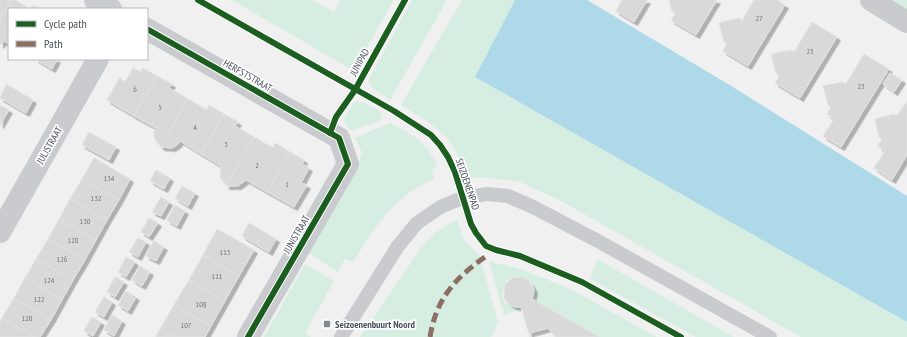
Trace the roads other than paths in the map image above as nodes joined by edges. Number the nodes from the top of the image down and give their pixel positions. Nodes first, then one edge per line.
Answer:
1 (95, 0) edge
2 (871, 0) edge
3 (109, 8) edge
4 (907, 22) edge
5 (148, 30) edge
6 (97, 60) edge
7 (340, 138) joint
8 (0, 232) edge
9 (248, 337) edge
10 (341, 337) edge
11 (770, 337) edge

1 - 3 street
2 - 4 street
5 - 7 street, HERFSTSTRAAT
6 - 8 street, JULISTRAAT
7 - 9 street, JUNISTRAAT
10 - 11 lane

